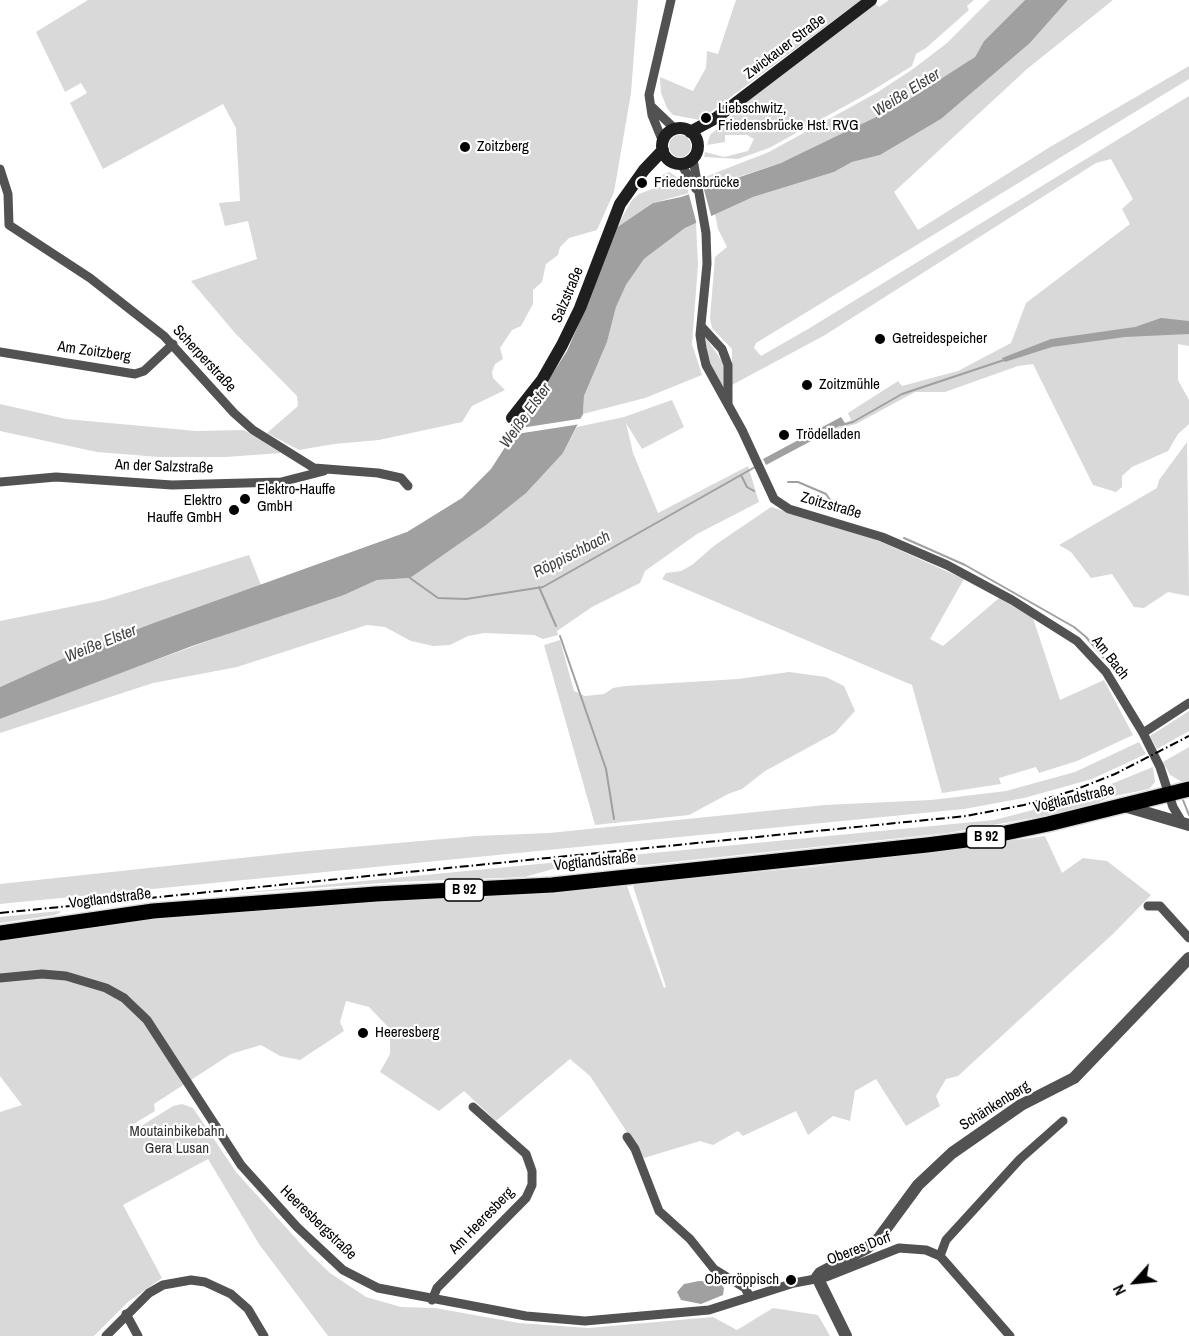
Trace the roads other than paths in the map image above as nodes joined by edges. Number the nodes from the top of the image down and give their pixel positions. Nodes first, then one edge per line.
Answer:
1 (671, 0) edge
2 (871, 0) edge
3 (652, 107) junction
4 (675, 129) junction
5 (694, 137) junction
6 (669, 154) junction
7 (693, 159) junction
8 (0, 169) edge
9 (692, 175) junction
10 (5, 226) edge
11 (701, 326) junction
12 (173, 344) junction
13 (0, 352) edge
14 (728, 403) junction
15 (512, 418) dead end
16 (326, 470) junction
17 (0, 482) edge
18 (408, 486) dead end
19 (947, 565) joint
20 (1189, 703) edge
21 (1143, 733) junction
22 (1189, 789) edge
23 (1169, 795) junction
24 (1124, 806) junction
25 (1186, 823) edge
26 (1148, 906) dead end
27 (0, 933) edge
28 (1189, 938) edge
29 (1189, 958) edge
30 (0, 978) edge
31 (473, 1107) dead end
32 (1063, 1121) dead end
33 (627, 1137) dead end
34 (940, 1256) junction
35 (817, 1277) junction
36 (750, 1297) junction
37 (432, 1300) junction
38 (126, 1314) junction
39 (106, 1336) edge
40 (138, 1336) edge
41 (264, 1336) edge
42 (846, 1336) edge
43 (1010, 1336) edge

1 - 3 street
2 - 5 main road, Zwickauer Straße
3 - 4 street
3 - 6 street
4 - 5 main road
4 - 6 main road
5 - 7 main road
6 - 7 main road
6 - 9 street, Zoitzstraße
6 - 15 main road, Salzstraße
7 - 9 street, Zoitzstraße
8 - 10 street, Scherperstraße
9 - 11 street, Zoitzstraße
10 - 12 street, Scherperstraße
11 - 14 street, Zoitzstraße
11 - 14 street, Zoitzstraße
12 - 13 street, Am Zoitzberg
12 - 16 street, Scherperstraße
14 - 19 street, Zoitzstraße
16 - 17 street, An der Salzstraße
16 - 18 street, Scherperstraße
19 - 21 street, Am Bach
20 - 21 street
21 - 23 street, Am Bach
22 - 23 main road, Vogtlandstraße / B 92
23 - 24 main road, Vogtlandstraße / B 92
23 - 25 street, Am Bach
24 - 25 street
24 - 27 main road, Vogtlandstraße / B 92
26 - 28 street
29 - 35 street, Schänkenberg
30 - 37 street, Heeresbergstraße
31 - 37 street, Am Heeresberg
32 - 34 street
33 - 36 street
34 - 35 street, Oberes Dorf
34 - 43 street
35 - 36 street, Heeresbergstraße
35 - 42 street, Oberes Dorf
36 - 37 street, Heeresbergstraße
38 - 39 street
38 - 40 street
38 - 41 street

